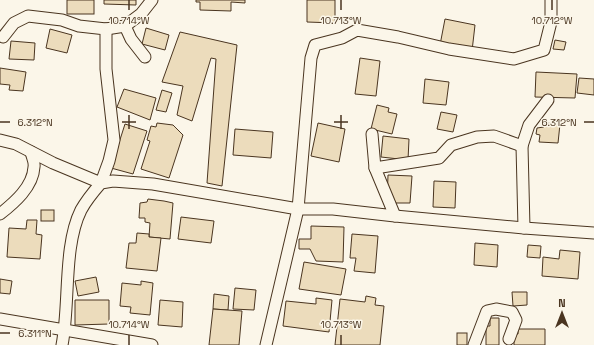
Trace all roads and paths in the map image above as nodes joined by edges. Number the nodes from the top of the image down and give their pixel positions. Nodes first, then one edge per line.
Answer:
1 (152, 0) edge
2 (551, 0) edge
3 (125, 26) junction
4 (106, 29) junction
5 (3, 37) dead end
6 (145, 57) dead end
7 (548, 100) dead end
8 (372, 134) dead end
9 (0, 140) edge
10 (522, 146) junction
11 (31, 152) junction
12 (375, 168) junction
13 (101, 183) junction
14 (298, 209) junction
15 (0, 214) edge
16 (395, 216) junction
17 (524, 228) junction
18 (594, 232) edge
19 (0, 319) edge
20 (65, 331) junction
21 (509, 339) dead end
22 (62, 345) edge
23 (152, 345) edge
24 (266, 345) edge
25 (474, 345) edge

1 - 3 street
2 - 14 street
3 - 4 street
3 - 6 street
4 - 5 street
4 - 13 street
7 - 10 street
8 - 12 street
9 - 11 street
10 - 12 street
10 - 17 street
11 - 13 street
11 - 15 street
12 - 16 street
13 - 14 street
13 - 20 street
14 - 16 street
14 - 24 street
16 - 17 street
17 - 18 street
19 - 20 street
20 - 22 street
20 - 23 street
21 - 25 street

